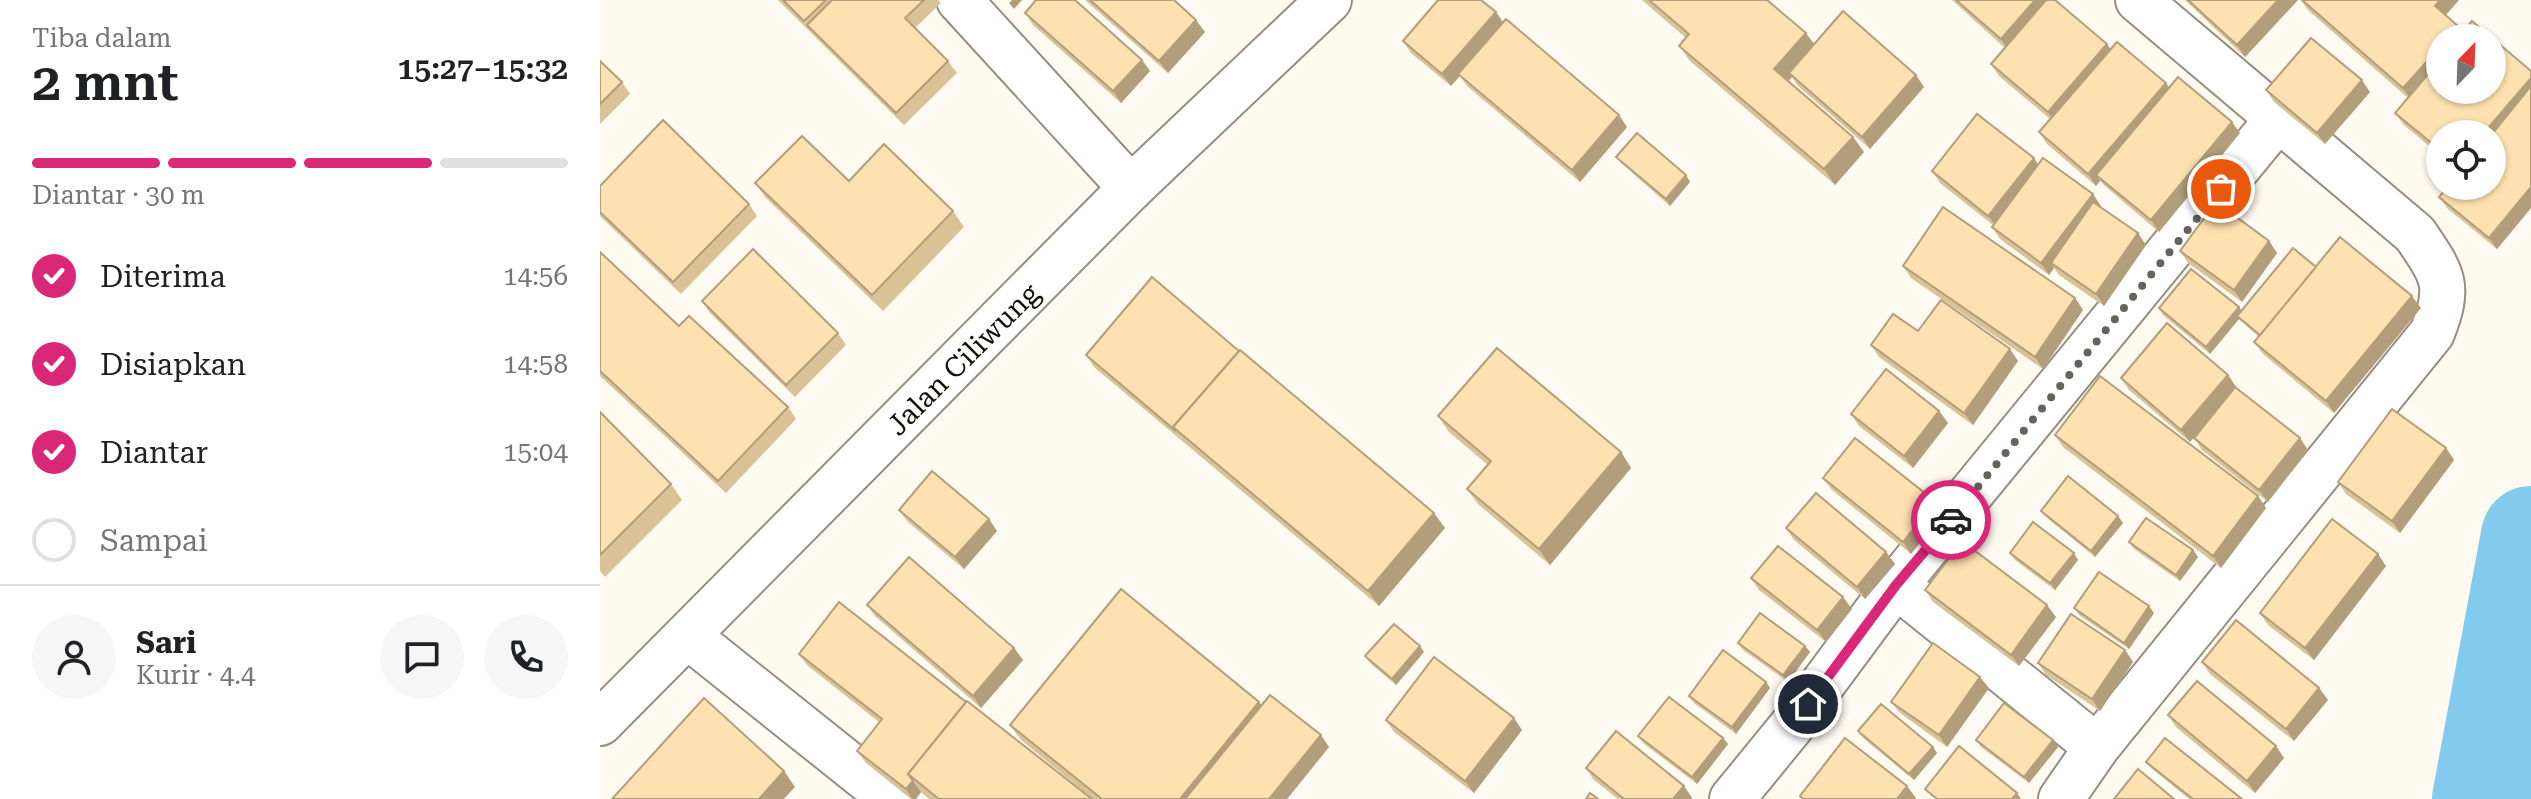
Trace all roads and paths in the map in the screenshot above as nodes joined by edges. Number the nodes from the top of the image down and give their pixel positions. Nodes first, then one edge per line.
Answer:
1 (959, 0) edge
2 (1329, 0) edge
3 (2138, 0) edge
4 (2277, 120) junction
5 (1131, 188) junction
6 (1896, 585) junction
7 (689, 637) junction
8 (600, 723) edge
9 (2097, 747) junction
10 (892, 799) edge
11 (1732, 799) edge
12 (2061, 799) edge

1 - 5 street
2 - 5 street, Jalan Ciliwung
3 - 4 street
4 - 6 street
4 - 9 street
5 - 7 street, Jalan Ciliwung
6 - 9 street
6 - 11 street
7 - 8 street, Jalan Ciliwung
7 - 10 street
9 - 12 street

